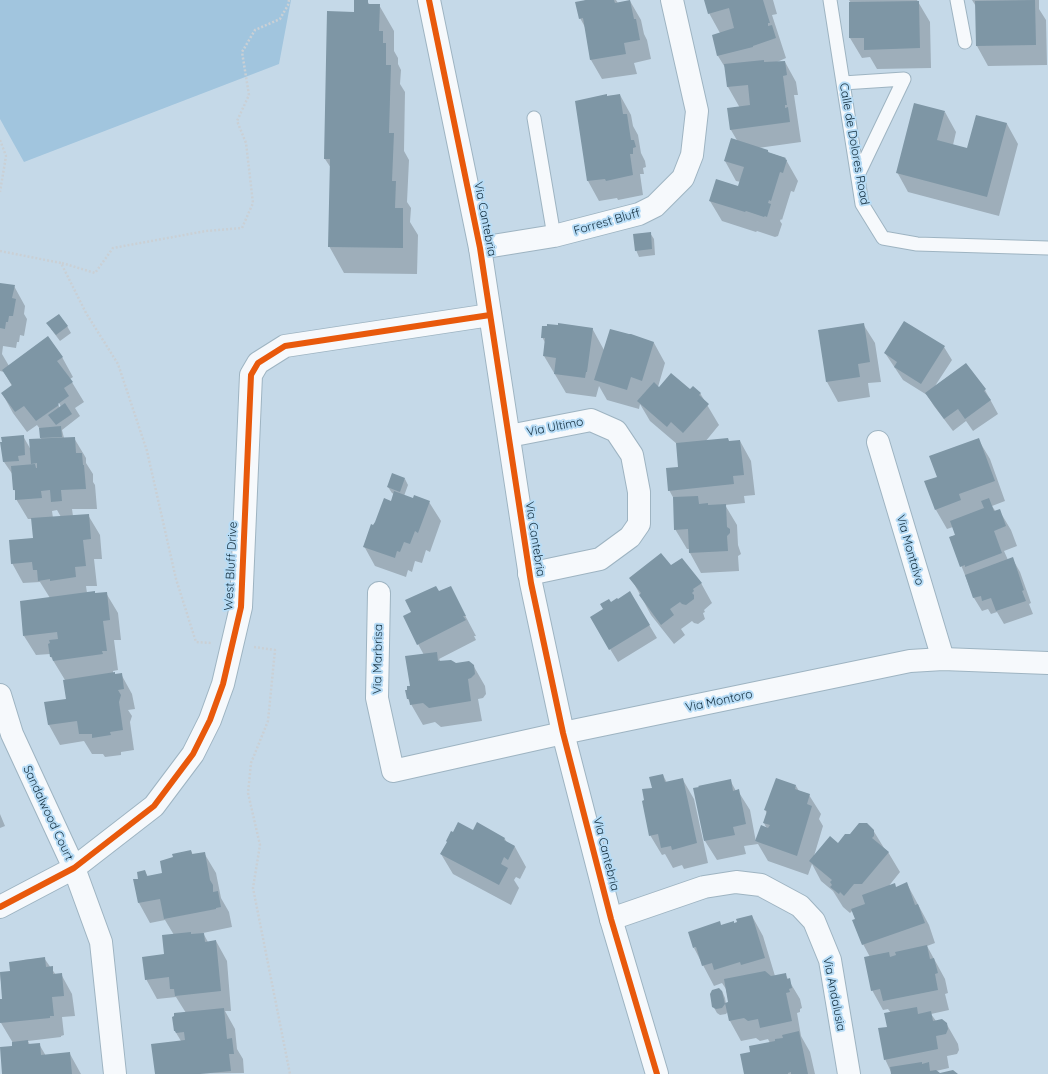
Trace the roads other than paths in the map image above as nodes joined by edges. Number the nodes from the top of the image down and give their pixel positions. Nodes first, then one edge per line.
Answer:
1 (429, 0) edge
2 (672, 0) edge
3 (830, 0) edge
4 (957, 0) edge
5 (966, 42) dead end
6 (843, 83) junction
7 (534, 118) dead end
8 (858, 176) junction
9 (554, 236) junction
10 (480, 248) junction
11 (1048, 248) edge
12 (490, 315) junction
13 (509, 436) junction
14 (878, 442) dead end
15 (530, 574) junction
16 (379, 593) dead end
17 (943, 659) junction
18 (1048, 663) edge
19 (0, 695) edge
20 (563, 733) junction
21 (393, 771) joint
22 (74, 868) junction
23 (0, 907) edge
24 (611, 919) junction
25 (115, 1074) edge
26 (656, 1074) edge
27 (849, 1074) edge

1 - 10 street, Via Cantebria
2 - 9 street, Forrest Bluff
3 - 6 lane, Calle de Dolores Road
4 - 5 lane
6 - 8 lane, Calle de Dolores Road
6 - 8 lane
7 - 9 lane
8 - 11 lane, Calle de Dolores Road
9 - 10 street, Forrest Bluff
10 - 12 street, Via Cantebria
12 - 13 street, Via Cantebria
12 - 22 street, West Bluff Drive
13 - 15 street, Via Cantebria
13 - 15 street, Via Ultimo
14 - 17 street, Via Montalvo
15 - 20 street, Via Cantebria
16 - 21 street, Via Marbrisa
17 - 18 street, Via Montoro
17 - 20 street, Via Montoro
19 - 22 street, Sandalwood Court
20 - 21 street, Via Montoro
20 - 24 street, Via Cantebria
22 - 23 street, West Bluff Drive
22 - 25 street, Sandalwood Court
24 - 26 street, Via Cantebria
24 - 27 street, Via Andalusia

